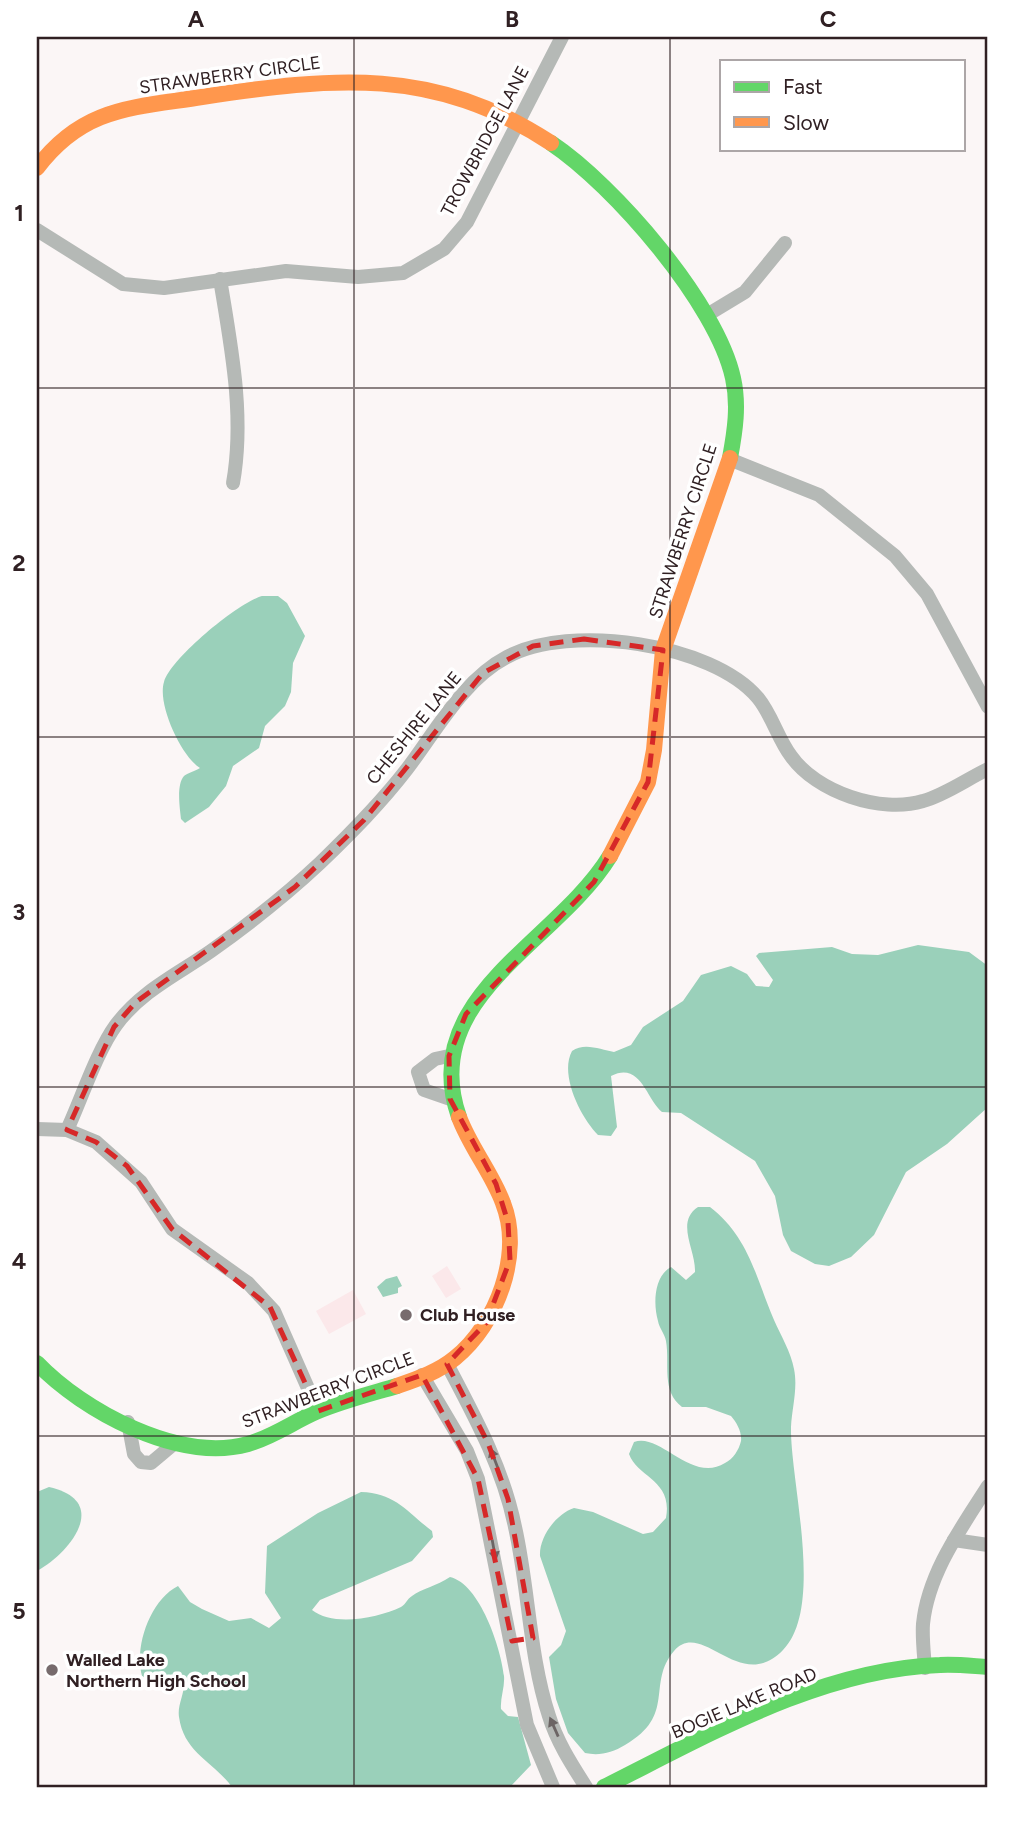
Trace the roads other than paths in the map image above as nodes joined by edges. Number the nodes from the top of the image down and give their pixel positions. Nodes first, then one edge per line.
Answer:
1 (562, 37) edge
2 (516, 125) junction
3 (37, 168) edge
4 (37, 230) edge
5 (785, 243) dead end
6 (220, 279) junction
7 (707, 315) junction
8 (729, 459) junction
9 (233, 483) dead end
10 (663, 650) junction
11 (988, 708) edge
12 (988, 769) edge
13 (449, 1056) junction
14 (450, 1099) junction
15 (37, 1129) edge
16 (67, 1130) junction
17 (37, 1363) edge
18 (447, 1364) junction
19 (422, 1375) junction
20 (318, 1411) junction
21 (128, 1422) junction
22 (176, 1442) junction
23 (988, 1486) edge
24 (508, 1499) junction
25 (486, 1505) junction
26 (954, 1540) junction
27 (988, 1545) edge
28 (533, 1638) junction
29 (512, 1641) junction
30 (988, 1667) edge
31 (925, 1668) junction
32 (553, 1787) edge
33 (586, 1787) edge
34 (604, 1787) edge

1 - 2 street, TROWBRIDGE LANE
2 - 3 street, STRAWBERRY CIRCLE
2 - 6 street, TROWBRIDGE LANE
2 - 7 street, STRAWBERRY CIRCLE
4 - 6 street, TROWBRIDGE LANE
5 - 7 street
6 - 9 street
7 - 8 street, STRAWBERRY CIRCLE
8 - 10 street, STRAWBERRY CIRCLE
8 - 11 street
10 - 12 street, CHESHIRE LANE
10 - 13 street, STRAWBERRY CIRCLE
10 - 16 street, CHESHIRE LANE
13 - 14 street, STRAWBERRY CIRCLE
13 - 14 street
14 - 18 street, STRAWBERRY CIRCLE
15 - 16 street
16 - 20 street
17 - 21 street, STRAWBERRY CIRCLE
18 - 19 street, STRAWBERRY CIRCLE
24 -> 18 street
19 - 20 street, STRAWBERRY CIRCLE
19 - 25 street
20 - 22 street, STRAWBERRY CIRCLE
21 - 22 street, STRAWBERRY CIRCLE
21 - 22 street
23 - 26 street
24 - 25 street
24 - 28 street
25 -> 29 street
26 - 27 street
26 - 31 street
28 - 29 street
33 -> 28 street
29 - 32 street
30 - 31 street, BOGIE LAKE ROAD
31 - 34 street, BOGIE LAKE ROAD

